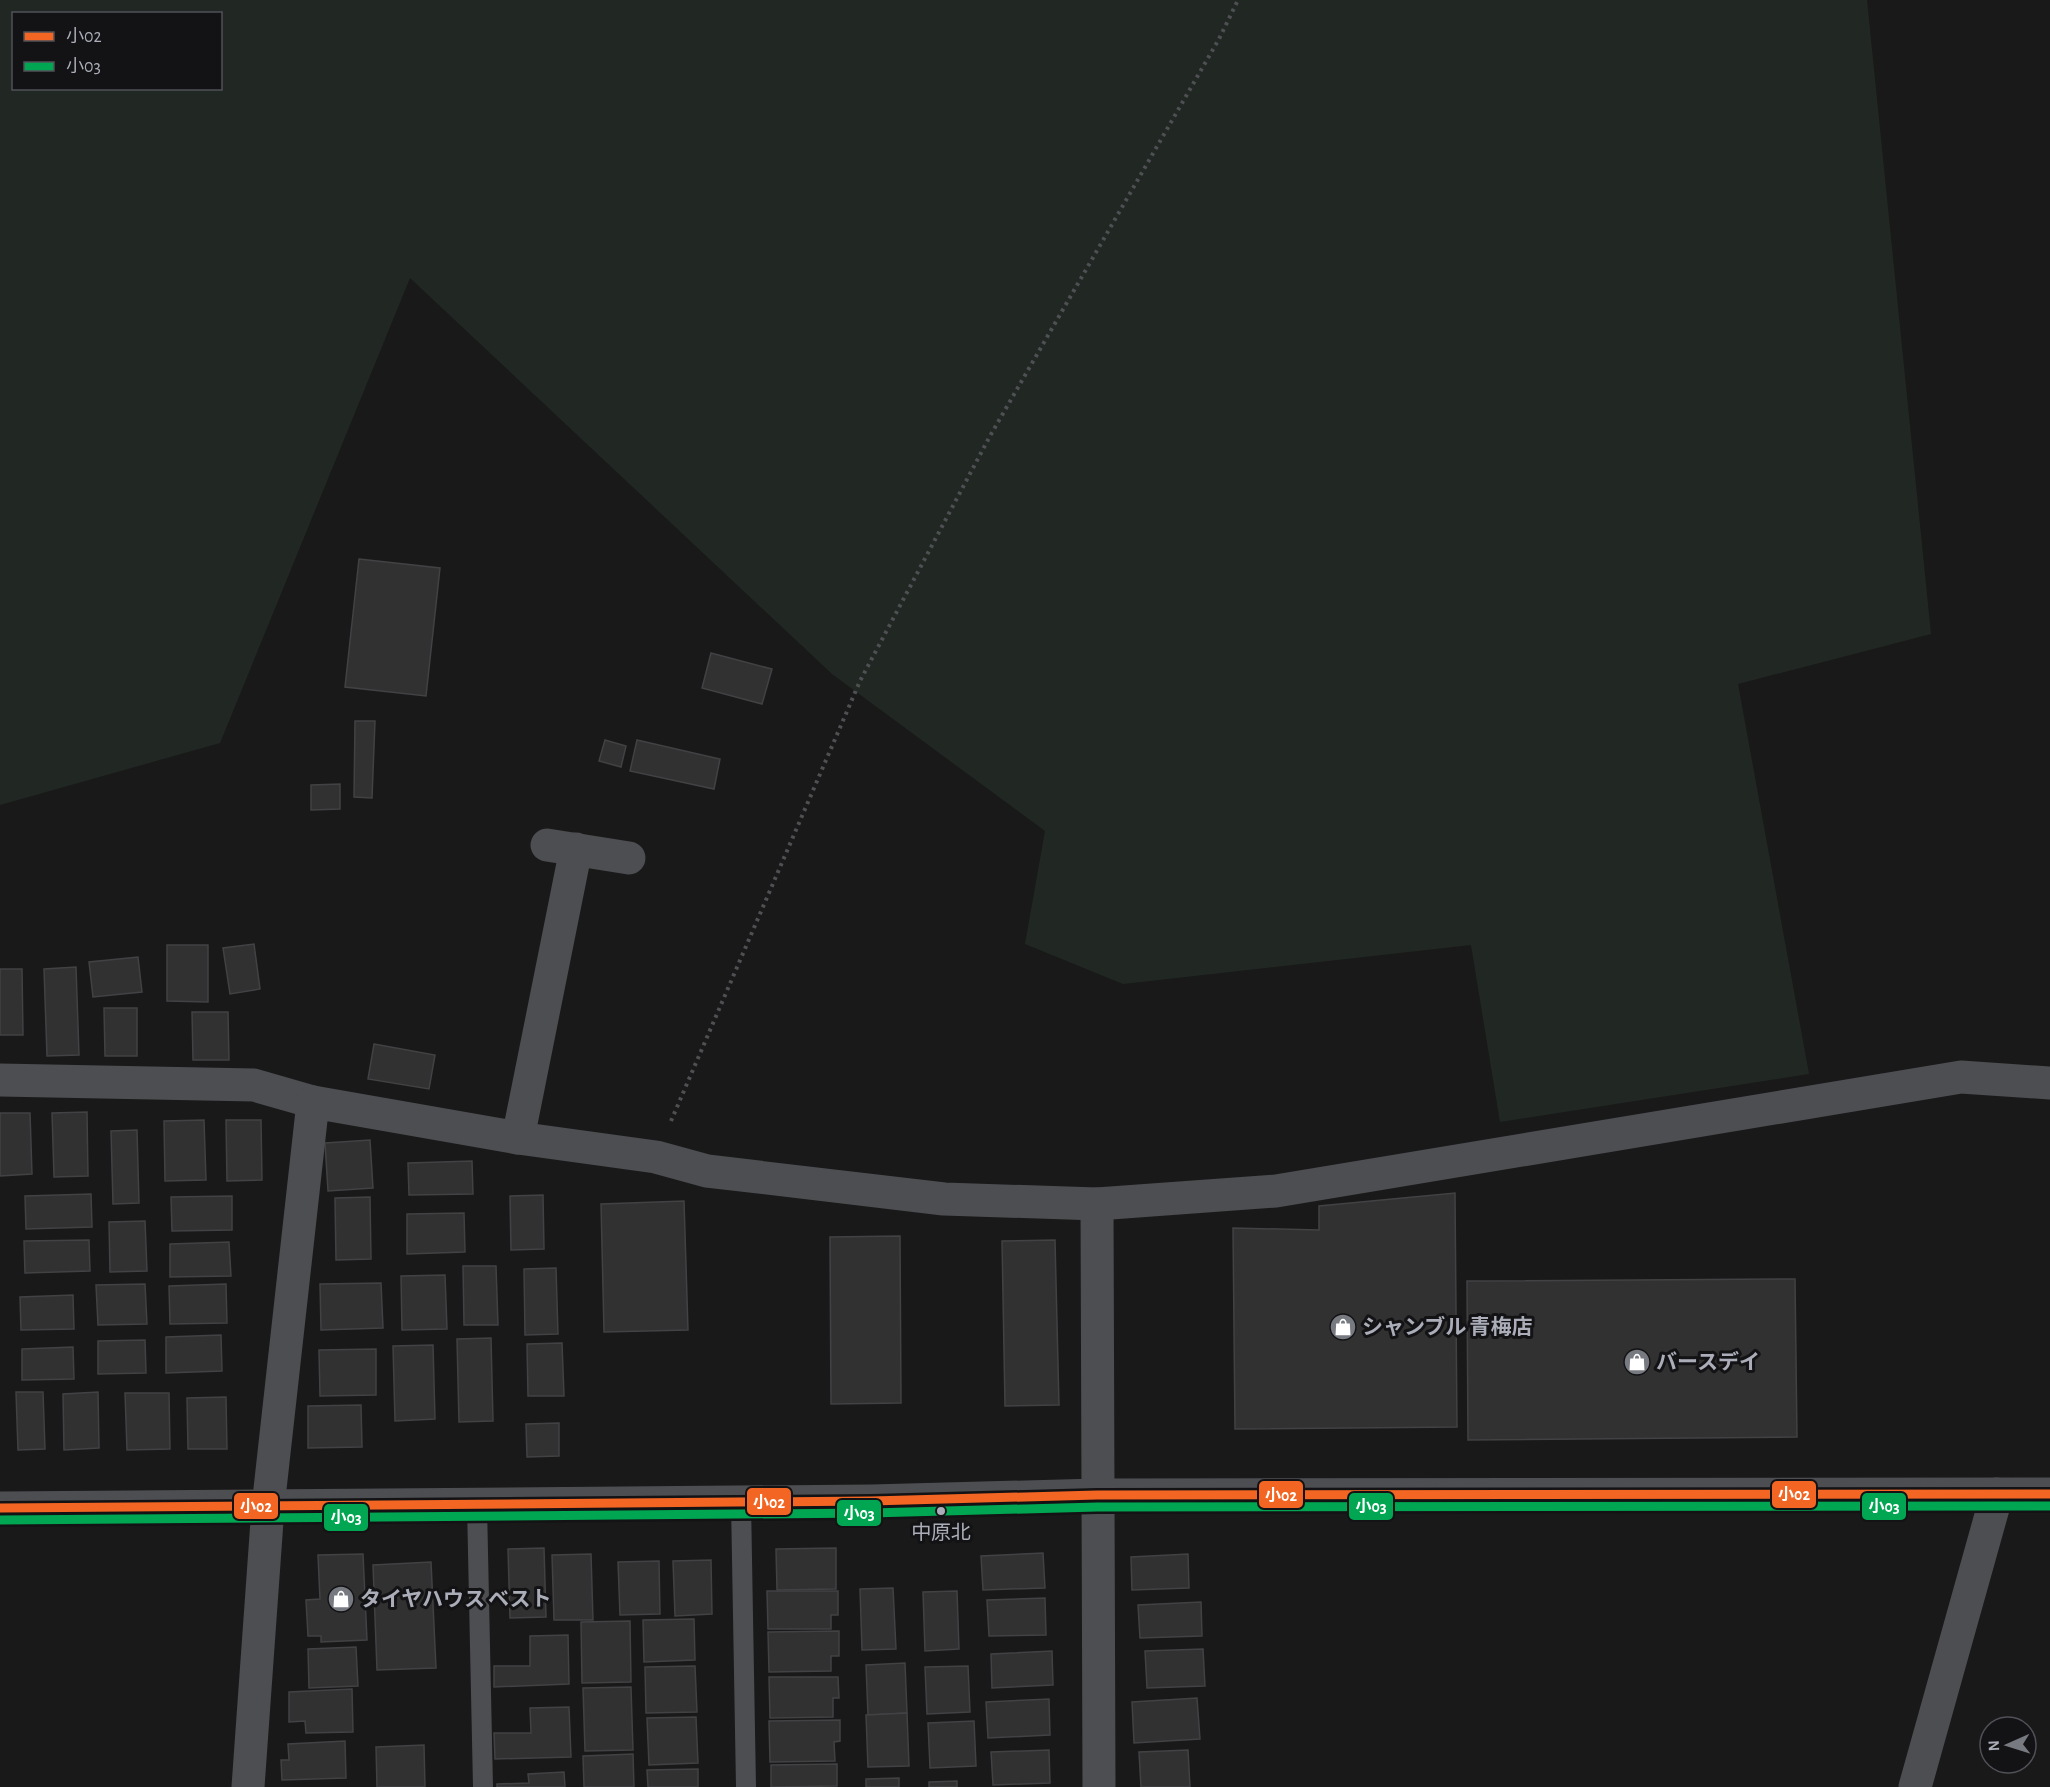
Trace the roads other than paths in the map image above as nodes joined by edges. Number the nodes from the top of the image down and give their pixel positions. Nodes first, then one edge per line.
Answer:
1 (628, 858) dead end
2 (0, 1080) edge
3 (2050, 1083) edge
4 (313, 1102) junction
5 (518, 1138) junction
6 (1097, 1204) junction
7 (1997, 1494) junction
8 (2050, 1494) edge
9 (1097, 1496) junction
10 (741, 1502) junction
11 (477, 1505) junction
12 (268, 1506) junction
13 (0, 1508) edge
14 (248, 1787) edge
15 (483, 1787) edge
16 (746, 1787) edge
17 (1099, 1787) edge
18 (1915, 1787) edge

1 - 5 street
2 - 4 street
3 - 6 street
4 - 5 street
4 - 12 street
5 - 6 street
6 - 9 street
7 - 8 street
7 - 9 street
7 - 18 street
9 - 10 street
9 - 17 street
10 - 11 street
10 - 16 lane
11 - 12 street
11 - 15 lane
12 - 13 street
12 - 14 street

